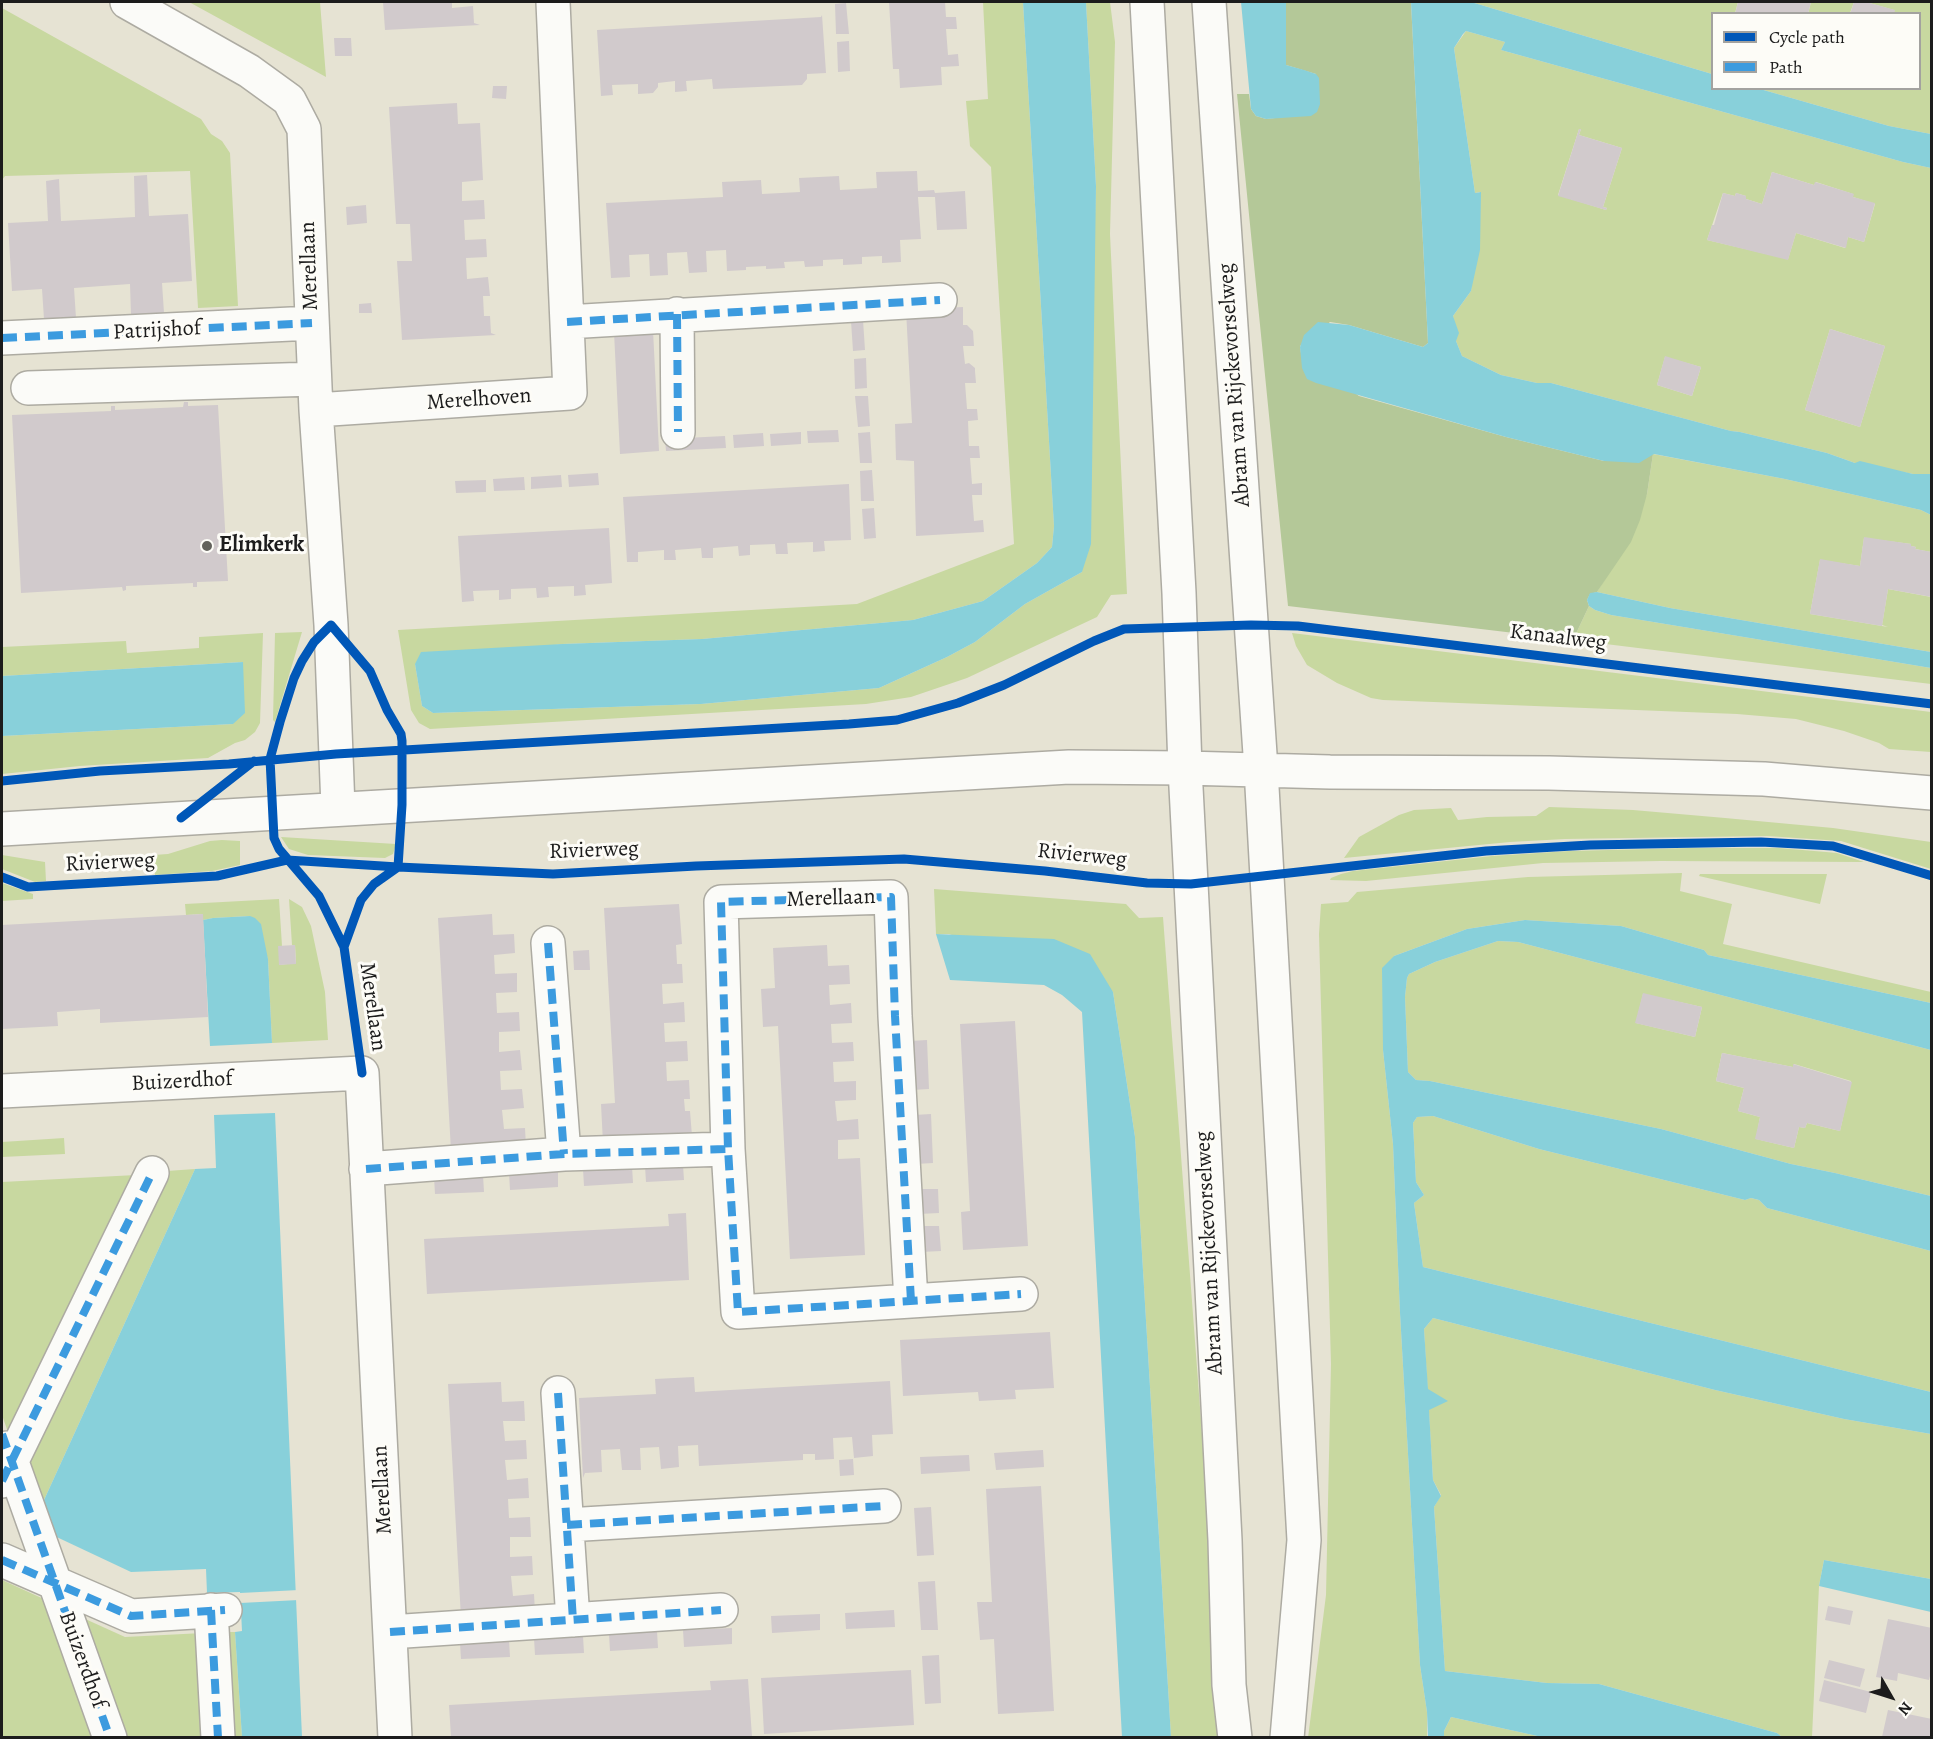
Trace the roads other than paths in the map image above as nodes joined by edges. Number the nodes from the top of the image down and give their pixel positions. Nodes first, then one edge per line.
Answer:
1 (127, 2) edge
2 (553, 2) edge
3 (1147, 2) edge
4 (1209, 2) edge
5 (940, 300) dead end
6 (677, 314) junction
7 (567, 322) junction
8 (312, 323) junction
9 (2, 338) edge
10 (28, 388) dead end
11 (315, 394) junction
12 (678, 432) dead end
13 (1185, 768) junction
14 (1261, 769) junction
15 (1932, 793) edge
16 (338, 808) junction
17 (2, 829) edge
18 (548, 943) dead end
19 (362, 1073) joint
20 (2, 1091) edge
21 (728, 1149) junction
22 (564, 1154) junction
23 (366, 1169) junction
24 (152, 1173) dead end
25 (1021, 1294) dead end
26 (911, 1301) junction
27 (558, 1393) dead end
28 (5, 1459) edge
29 (884, 1506) dead end
30 (567, 1525) junction
31 (2, 1560) edge
32 (54, 1583) junction
33 (721, 1610) dead end
34 (573, 1620) junction
35 (390, 1632) junction
36 (110, 1737) edge
37 (218, 1737) edge
38 (395, 1737) edge
39 (1234, 1737) edge
40 (1287, 1737) edge

1 - 8 street, Merellaan
2 - 7 street, Merelhoven
3 - 13 street, Abram van Rijckevorselweg
4 - 14 street, Abram van Rijckevorselweg
5 - 6 street
6 - 7 street
6 - 12 street
7 - 11 street, Merelhoven
8 - 9 street, Patrijshof
8 - 11 street, Merellaan
10 - 11 street
11 - 16 street, Merellaan
13 - 14 street
13 - 16 street, Rivierweg
13 - 39 street, Abram van Rijckevorselweg
14 - 15 street
14 - 40 street, Abram van Rijckevorselweg
16 - 17 street, Rivierweg
18 - 22 street
19 - 20 street, Buizerdhof
19 - 23 street, Merellaan
21 - 22 street
21 - 26 street, Merellaan
21 - 26 street, Merellaan
22 - 23 street
23 - 35 street, Merellaan
24 - 28 street, Buizerdhof
25 - 26 street, Merellaan
27 - 30 street
28 - 32 street, Buizerdhof
29 - 30 street
30 - 34 street
31 - 32 street, Buizerdhof
32 - 36 street, Buizerdhof
32 - 37 street, Buizerdhof
33 - 34 street
34 - 35 street
35 - 38 street, Merellaan

